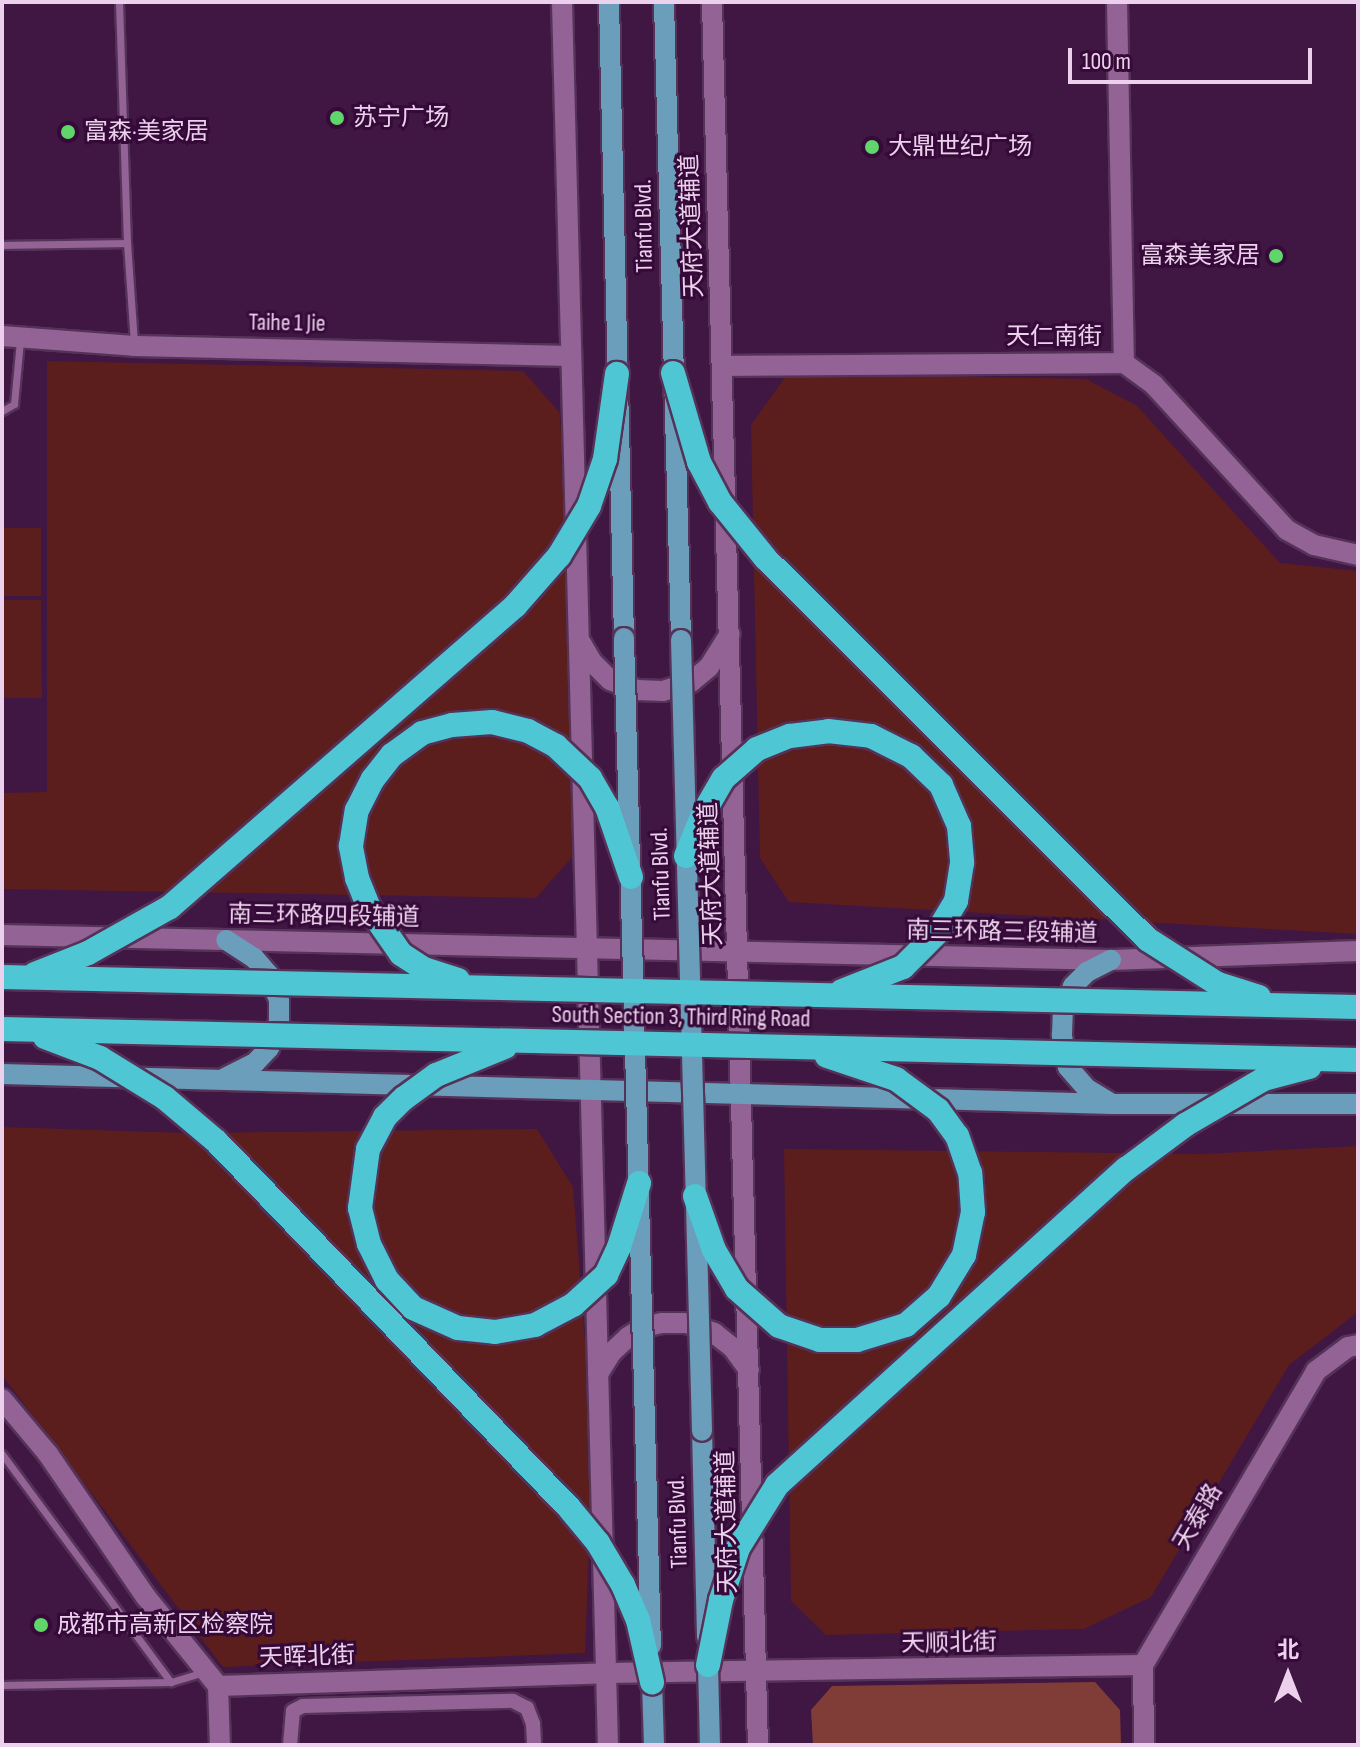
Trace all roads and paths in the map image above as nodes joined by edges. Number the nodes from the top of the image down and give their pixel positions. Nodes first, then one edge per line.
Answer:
1 (119, 2) edge
2 (562, 2) edge
3 (609, 2) edge
4 (664, 2) edge
5 (712, 2) edge
6 (1117, 2) edge
7 (127, 243) junction
8 (2, 245) edge
9 (11, 337) edge
10 (134, 346) junction
11 (571, 356) junction
12 (1124, 363) junction
13 (722, 366) junction
14 (673, 373) junction
15 (617, 374) junction
16 (2, 411) edge
17 (1358, 555) edge
18 (730, 634) junction
19 (579, 639) junction
20 (686, 856) junction
21 (631, 877) junction
22 (2, 935) edge
23 (226, 940) junction
24 (587, 948) junction
25 (645, 949) joint
26 (1358, 951) edge
27 (740, 952) junction
28 (1111, 960) junction
29 (14, 977) edge
30 (482, 988) junction
31 (827, 996) junction
32 (1288, 1006) junction
33 (1358, 1007) edge
34 (2, 1029) edge
35 (27, 1030) junction
36 (520, 1041) junction
37 (802, 1048) junction
38 (1347, 1060) edge
39 (2, 1074) edge
40 (221, 1080) junction
41 (591, 1090) junction
42 (743, 1094) junction
43 (1112, 1104) junction
44 (1358, 1104) edge
45 (639, 1183) junction
46 (695, 1196) junction
47 (1358, 1345) edge
48 (749, 1370) junction
49 (598, 1374) junction
50 (2, 1399) edge
51 (2, 1454) edge
52 (708, 1665) junction
53 (1143, 1665) junction
54 (756, 1672) junction
55 (606, 1673) junction
56 (212, 1679) junction
57 (171, 1682) junction
58 (652, 1682) junction
59 (2, 1685) edge
60 (220, 1745) edge
61 (290, 1745) edge
62 (534, 1745) edge
63 (608, 1745) edge
64 (654, 1745) edge
65 (710, 1745) edge
66 (758, 1745) edge
67 (1144, 1745) edge

1 - 7 lane
2 - 11 street
3 - 15 main road, Tianfu Blvd.
4 - 14 main road, Tianfu Blvd.
5 - 13 street, 天府大道辅道
6 - 12 street
7 - 8 lane
7 - 10 lane
9 - 10 street, Taihe 1 Jie
9 - 16 lane
10 - 11 street, Taihe 1 Jie
11 - 19 street
12 - 13 street, 天仁南街
12 - 17 street, 天仁南街
13 - 18 street, 天府大道辅道
14 - 20 main road, Tianfu Blvd., bridge
14 - 32 highway, bridge
15 - 21 main road, Tianfu Blvd., bridge
15 - 29 highway, bridge
18 - 19 street
18 - 27 street, 天府大道辅道
19 - 24 street
20 - 31 highway, bridge
20 - 46 main road, Tianfu Blvd., bridge
21 - 30 highway, bridge
21 - 45 main road, Tianfu Blvd., bridge
22 - 23 street, 南三环路四段辅道
23 - 24 street, 南三环路四段辅道
23 - 40 main road
24 - 25 street, 南三环路四段辅道
24 - 41 street
25 - 27 street, 南三环路三段辅道
26 - 28 street, 南三环路三段辅道
27 - 28 street, 南三环路三段辅道
27 - 42 street, 天府大道辅道
28 - 43 main road
29 - 30 highway, South Section 3, Third Ring Road, bridge
30 - 31 highway, South Section 3, Third Ring Road, bridge
31 - 32 highway, South Section 3, Third Ring Road, bridge
32 - 33 highway, South Section 3, Third Ring Road, bridge
34 - 35 highway, South Section 3, Third Ring Road, bridge
35 - 36 highway, South Section 3, Third Ring Road, bridge
35 - 58 highway, bridge
36 - 37 highway, South Section 3, Third Ring Road, bridge
36 - 45 highway, bridge
37 - 38 highway, South Section 3, Third Ring Road, bridge
37 - 46 highway, bridge
38 - 52 highway, bridge
39 - 40 main road
40 - 41 main road
41 - 42 main road
41 - 49 street
42 - 43 main road
42 - 48 street, 天府大道辅道
43 - 44 main road
45 - 58 main road, Tianfu Blvd., bridge
46 - 52 main road, Tianfu Blvd., bridge
47 - 53 street, 天泰路
48 - 49 street
48 - 54 street, 天府大道辅道
49 - 55 street
50 - 56 street
51 - 57 lane
52 - 65 main road, Tianfu Blvd., bridge
53 - 54 street, 天顺北街
53 - 67 street
54 - 55 street, 天晖北街
54 - 66 street, 天府大道辅道
55 - 56 street, 天晖北街
55 - 63 street
56 - 57 lane
56 - 60 street
57 - 59 lane
58 - 64 main road, Tianfu Blvd.
61 - 62 street

